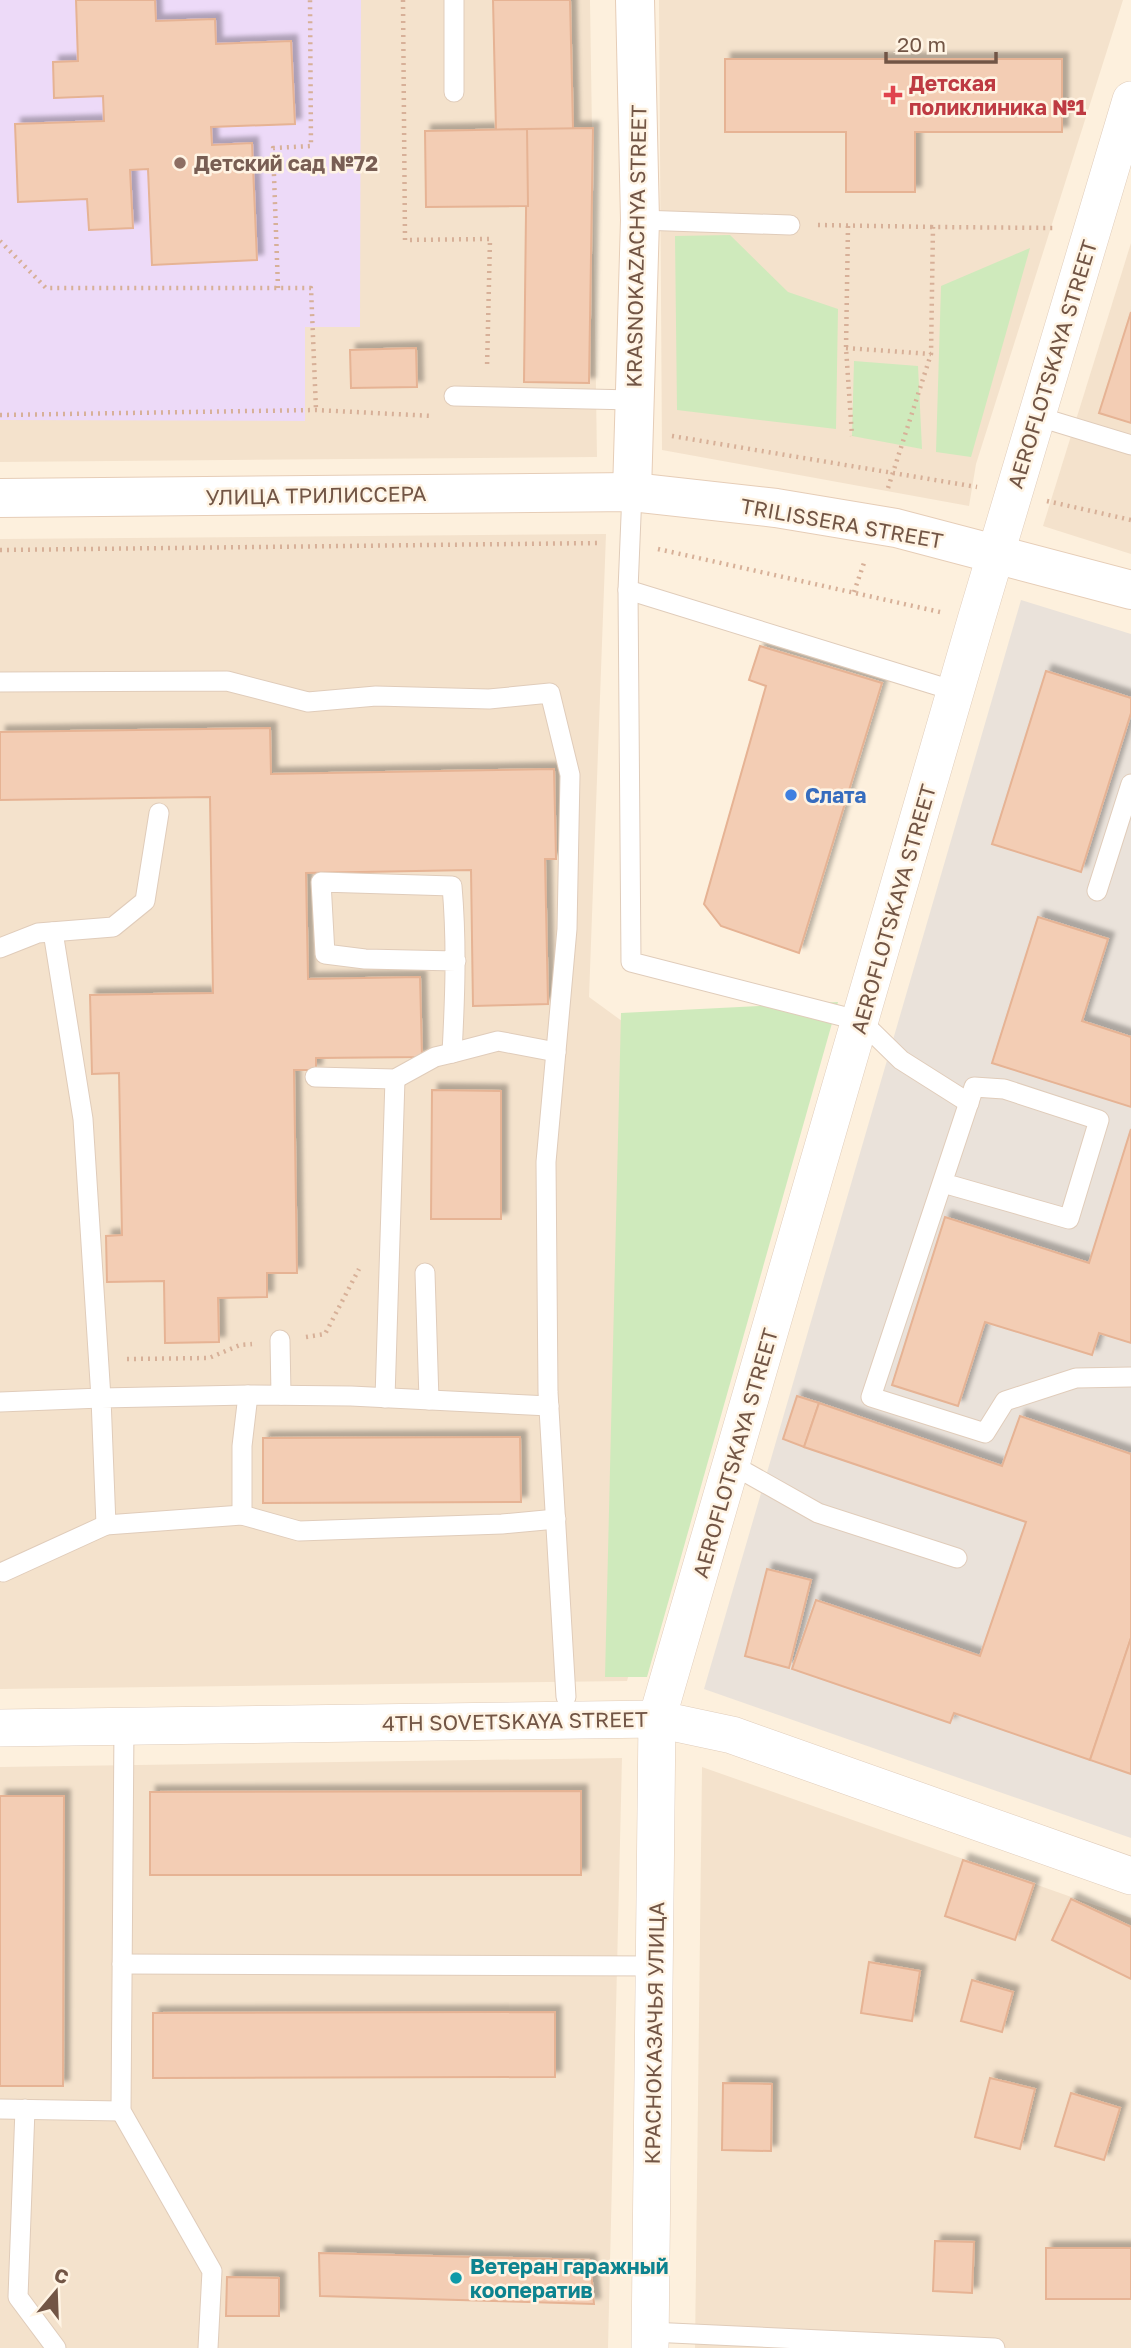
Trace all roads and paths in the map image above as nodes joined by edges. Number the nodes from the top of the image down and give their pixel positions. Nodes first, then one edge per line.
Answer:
1 (310, 0) edge
2 (404, 0) edge
3 (454, 0) edge
4 (635, 0) edge
5 (454, 92) dead end
6 (1131, 100) edge
7 (640, 220) junction
8 (790, 225) joint
9 (848, 226) junction
10 (933, 227) junction
11 (1046, 227) dead end
12 (0, 242) edge
13 (278, 288) junction
14 (846, 348) junction
15 (931, 354) junction
16 (454, 396) dead end
17 (487, 397) junction
18 (316, 410) junction
19 (634, 414) junction
20 (0, 415) edge
21 (442, 416) dead end
22 (1036, 416) junction
23 (852, 436) dead end
24 (1131, 445) edge
25 (892, 474) junction
26 (632, 492) junction
27 (1013, 494) junction
28 (0, 498) edge
29 (1131, 520) edge
30 (876, 525) junction
31 (630, 543) junction
32 (0, 550) edge
33 (996, 553) junction
34 (628, 590) junction
35 (1131, 590) edge
36 (854, 592) junction
37 (976, 620) junction
38 (0, 682) edge
39 (955, 691) junction
40 (1131, 784) edge
41 (159, 813) dead end
42 (1123, 834) edge
43 (1097, 891) dead end
44 (53, 932) junction
45 (0, 948) edge
46 (456, 961) junction
47 (861, 1021) junction
48 (556, 1052) junction
49 (452, 1054) junction
50 (315, 1077) dead end
51 (395, 1079) junction
52 (970, 1103) junction
53 (943, 1183) junction
54 (361, 1266) dead end
55 (425, 1273) dead end
56 (280, 1340) junction
57 (98, 1359) junction
58 (1131, 1377) edge
59 (248, 1395) junction
60 (281, 1395) junction
61 (100, 1398) junction
62 (385, 1398) junction
63 (429, 1400) junction
64 (0, 1402) edge
65 (550, 1406) junction
66 (731, 1464) junction
67 (242, 1515) junction
68 (556, 1518) junction
69 (106, 1525) junction
70 (957, 1558) dead end
71 (3, 1572) dead end
72 (566, 1697) dead end
73 (657, 1718) junction
74 (124, 1726) junction
75 (0, 1728) edge
76 (1131, 1876) edge
77 (122, 1964) junction
78 (654, 1966) junction
79 (0, 2109) edge
80 (25, 2109) junction
81 (121, 2111) junction
82 (0, 2287) edge
83 (18, 2297) junction
84 (650, 2340) edge
85 (56, 2348) edge
86 (208, 2348) edge
87 (995, 2348) edge

1 - 13 path
2 - 17 path
3 - 5 lane
4 - 7 street, KRASNOKAZACHYA STREET
6 - 22 street, AEROFLOTSKAYA STREET
7 - 8 lane
7 - 19 street, KRASNOKAZACHYA STREET
8 - 9 path
9 - 10 path
9 - 14 path
10 - 11 path
10 - 15 path
12 - 13 path
13 - 18 path
14 - 15 path
14 - 23 path
15 - 25 path
16 - 17 lane
17 - 19 lane
18 - 20 path
18 - 21 path
19 - 25 path
19 - 26 street, KRASNOKAZACHYA STREET
22 - 24 lane
22 - 27 street, AEROFLOTSKAYA STREET
25 - 27 path
25 - 30 path
26 - 28 street, УЛИЦА ТРИЛИССЕРА
26 - 30 street, TRILISSERA STREET
26 - 31 lane
27 - 29 path
27 - 33 street, AEROFLOTSKAYA STREET
30 - 33 street, TRILISSERA STREET
30 - 36 path
31 - 32 path
31 - 34 lane
31 - 36 path
33 - 35 street, TRILISSERA STREET
33 - 37 street, AEROFLOTSKAYA STREET
34 - 39 lane
34 - 47 lane
36 - 37 path
37 - 39 street, AEROFLOTSKAYA STREET
38 - 48 lane
39 - 47 street, AEROFLOTSKAYA STREET
40 - 42 lane
41 - 44 lane
42 - 43 lane
44 - 45 lane
44 - 57 lane
46 - 46 lane
46 - 49 lane
47 - 52 lane
47 - 66 street, AEROFLOTSKAYA STREET
48 - 49 lane
48 - 65 lane
49 - 51 lane
50 - 51 lane
51 - 62 lane
52 - 53 lane
52 - 53 lane
53 - 58 lane
54 - 56 path
55 - 63 lane
56 - 57 path
56 - 60 lane
57 - 61 lane
59 - 60 lane
59 - 61 lane
59 - 67 lane
60 - 62 lane
61 - 64 lane
61 - 69 lane
62 - 63 lane
63 - 65 lane
65 - 68 lane
66 - 70 lane
66 - 73 street, AEROFLOTSKAYA STREET
67 - 68 lane
67 - 69 lane
68 - 72 lane
69 - 71 lane
73 - 74 street, 4TH SOVETSKAYA STREET
73 - 76 street, 4TH SOVETSKAYA STREET
73 - 78 street, КРАСНОКАЗАЧЬЯ УЛИЦА
74 - 75 street, 4TH SOVETSKAYA STREET
74 - 77 lane
77 - 78 lane
77 - 81 lane
78 - 84 street, КРАСНОКАЗАЧЬЯ УЛИЦА
79 - 80 lane
80 - 81 lane
80 - 83 lane
81 - 86 lane
82 - 83 lane
83 - 85 lane
84 - 87 lane

